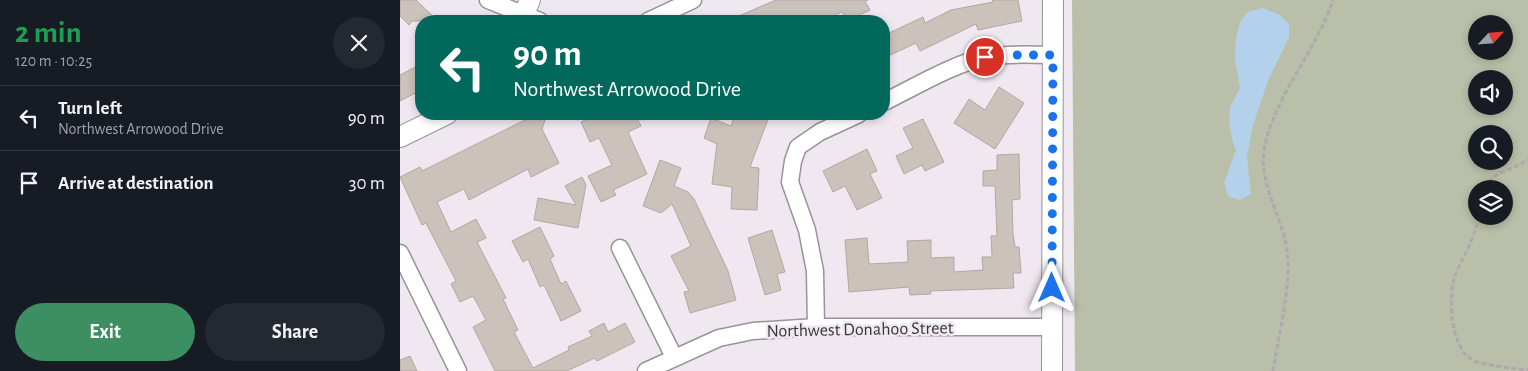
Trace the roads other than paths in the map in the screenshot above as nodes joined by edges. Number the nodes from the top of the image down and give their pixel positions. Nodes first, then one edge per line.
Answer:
1 (488, 0) edge
2 (693, 0) edge
3 (1053, 0) edge
4 (529, 14) edge
5 (661, 15) edge
6 (1053, 55) junction
7 (890, 99) edge
8 (434, 120) edge
9 (847, 120) edge
10 (400, 136) edge
11 (620, 248) dead end
12 (400, 253) edge
13 (816, 327) junction
14 (1052, 327) junction
15 (674, 357) junction
16 (458, 371) edge
17 (646, 371) edge
18 (1052, 371) edge

1 - 4 street
2 - 5 street
3 - 6 street
6 - 7 street
6 - 14 street
8 - 10 street
9 - 13 street
11 - 15 street
12 - 16 street
13 - 14 street, Northwest Donahoo Street
13 - 15 street, Northwest Donahoo Street
14 - 18 street
15 - 17 street, Northwest Donahoo Street

